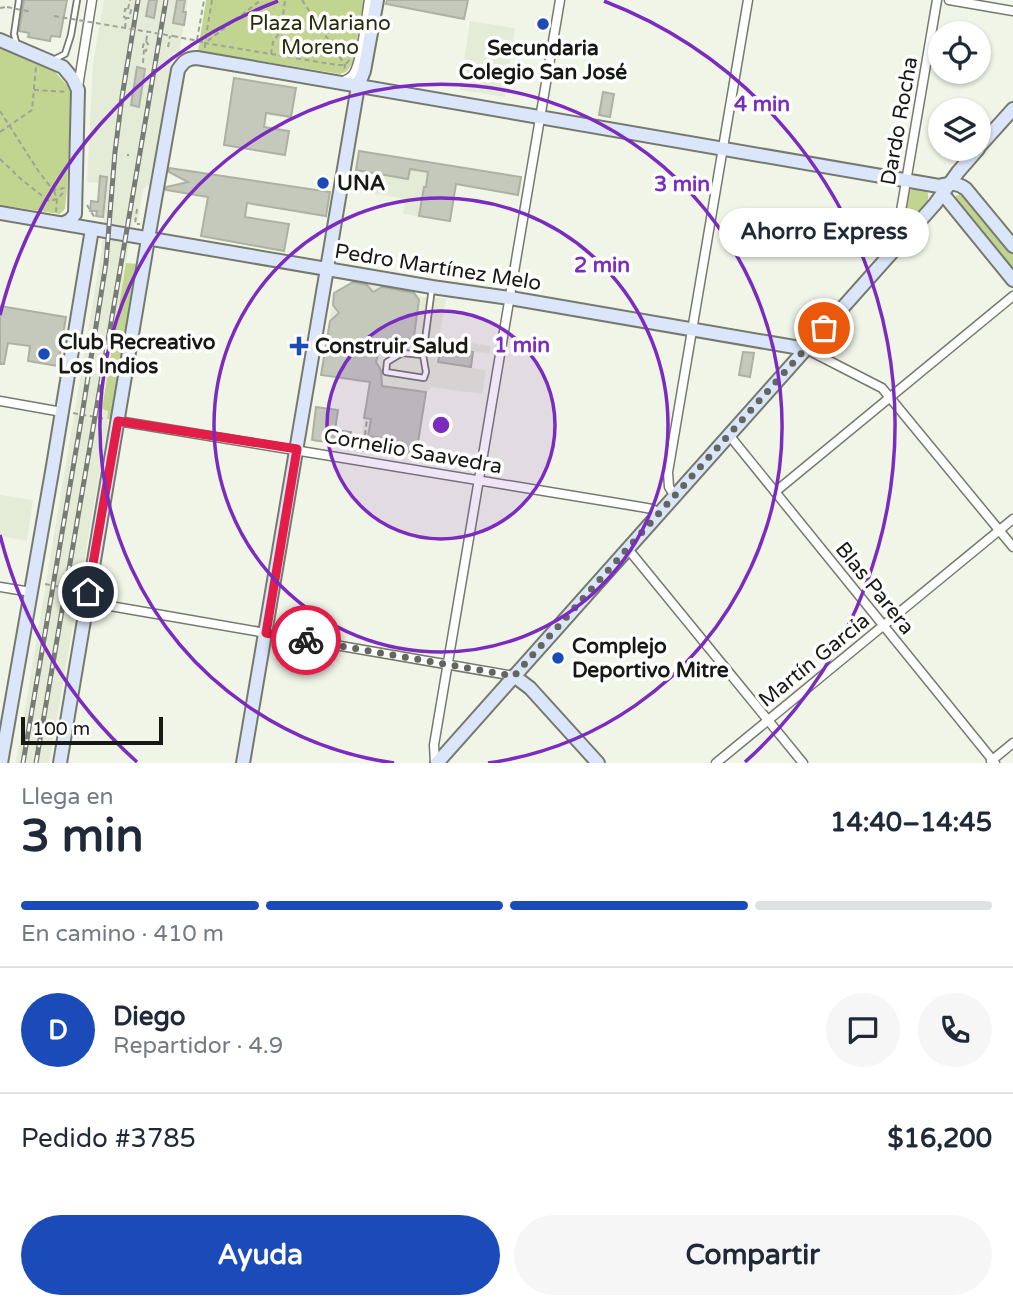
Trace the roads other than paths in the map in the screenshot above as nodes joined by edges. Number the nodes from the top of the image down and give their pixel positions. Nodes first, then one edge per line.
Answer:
1 (19, 0) edge
2 (77, 0) edge
3 (92, 0) edge
4 (369, 0) edge
5 (377, 0) edge
6 (560, 0) edge
7 (748, 0) edge
8 (937, 0) edge
9 (950, 0) edge
10 (1013, 11) edge
11 (0, 40) edge
12 (21, 49) junction
13 (43, 59) junction
14 (341, 82) junction
15 (358, 86) junction
16 (78, 91) junction
17 (1013, 109) edge
18 (541, 117) junction
19 (991, 134) edge
20 (723, 148) junction
21 (968, 161) edge
22 (906, 180) junction
23 (946, 188) junction
24 (84, 205) junction
25 (0, 213) edge
26 (59, 222) junction
27 (92, 229) junction
28 (148, 239) junction
29 (1013, 246) edge
30 (895, 247) junction
31 (328, 269) junction
32 (1013, 280) edge
33 (432, 287) junction
34 (1013, 296) edge
35 (510, 298) junction
36 (692, 329) junction
37 (806, 349) junction
38 (422, 355) junction
39 (890, 397) junction
40 (0, 401) edge
41 (62, 412) junction
42 (118, 421) junction
43 (729, 435) junction
44 (297, 449) junction
45 (479, 480) junction
46 (775, 492) junction
47 (675, 496) junction
48 (660, 514) junction
49 (1013, 519) edge
50 (999, 530) junction
51 (1013, 547) edge
52 (628, 548) junction
53 (0, 587) edge
54 (32, 587) junction
55 (88, 597) junction
56 (883, 626) junction
57 (266, 633) junction
58 (448, 664) junction
59 (514, 676) junction
60 (768, 720) junction
61 (1013, 743) edge
62 (992, 762) edge
63 (1, 763) edge
64 (60, 763) edge
65 (243, 763) edge
66 (436, 763) edge
67 (598, 763) edge
68 (716, 763) edge
69 (803, 763) edge

1 - 12 lane
2 - 13 lane
3 - 16 street
4 - 14 street
5 - 15 street
6 - 18 street
7 - 20 street
8 - 22 street, Dardo Rocha
9 - 10 street
11 - 12 street
12 - 13 street
13 - 16 street
14 - 15 street
14 - 28 street
15 - 18 street
15 - 31 street
16 - 24 street
17 - 19 street
18 - 20 street
18 - 35 street
20 - 22 street
20 - 36 street
21 - 23 street
22 - 23 street
22 - 30 street, Dardo Rocha
23 - 29 street
23 - 30 street
23 - 32 street
24 - 26 street
24 - 27 street
25 - 26 street, Pedro Martínez Melo
26 - 27 street, Pedro Martínez Melo
27 - 28 street, Pedro Martínez Melo
27 - 41 street
28 - 31 street, Pedro Martínez Melo
28 - 42 street
30 - 37 street
31 - 33 street, Pedro Martínez Melo
31 - 44 street
33 - 35 street, Pedro Martínez Melo
33 - 38 lane
34 - 39 street
35 - 36 street, Pedro Martínez Melo
35 - 45 street
36 - 37 street, Pedro Martínez Melo
36 - 47 street
37 - 39 street, Pedro Martínez Melo
37 - 43 street
38 - 38 lane
39 - 46 street
39 - 50 street, Pedro Martínez Melo
40 - 41 street
41 - 54 street
42 - 44 street, Cornelio Saavedra
42 - 55 street
43 - 46 street, Blas Parera
43 - 47 street
44 - 45 street, Cornelio Saavedra
44 - 57 street
45 - 48 street, Cornelio Saavedra
45 - 58 street
46 - 56 street, Blas Parera
47 - 48 street
48 - 52 street
49 - 50 street, Martín García
50 - 51 street, Pedro Martínez Melo
50 - 56 street, Martín García
52 - 59 street
52 - 60 street
53 - 54 street
54 - 63 street
55 - 57 street
55 - 64 street
56 - 60 street, Martín García
56 - 62 street, Blas Parera
57 - 58 street
57 - 65 street
58 - 59 street
58 - 66 street
59 - 66 street
59 - 67 street
60 - 68 street, Martín García
60 - 69 street
61 - 62 street

